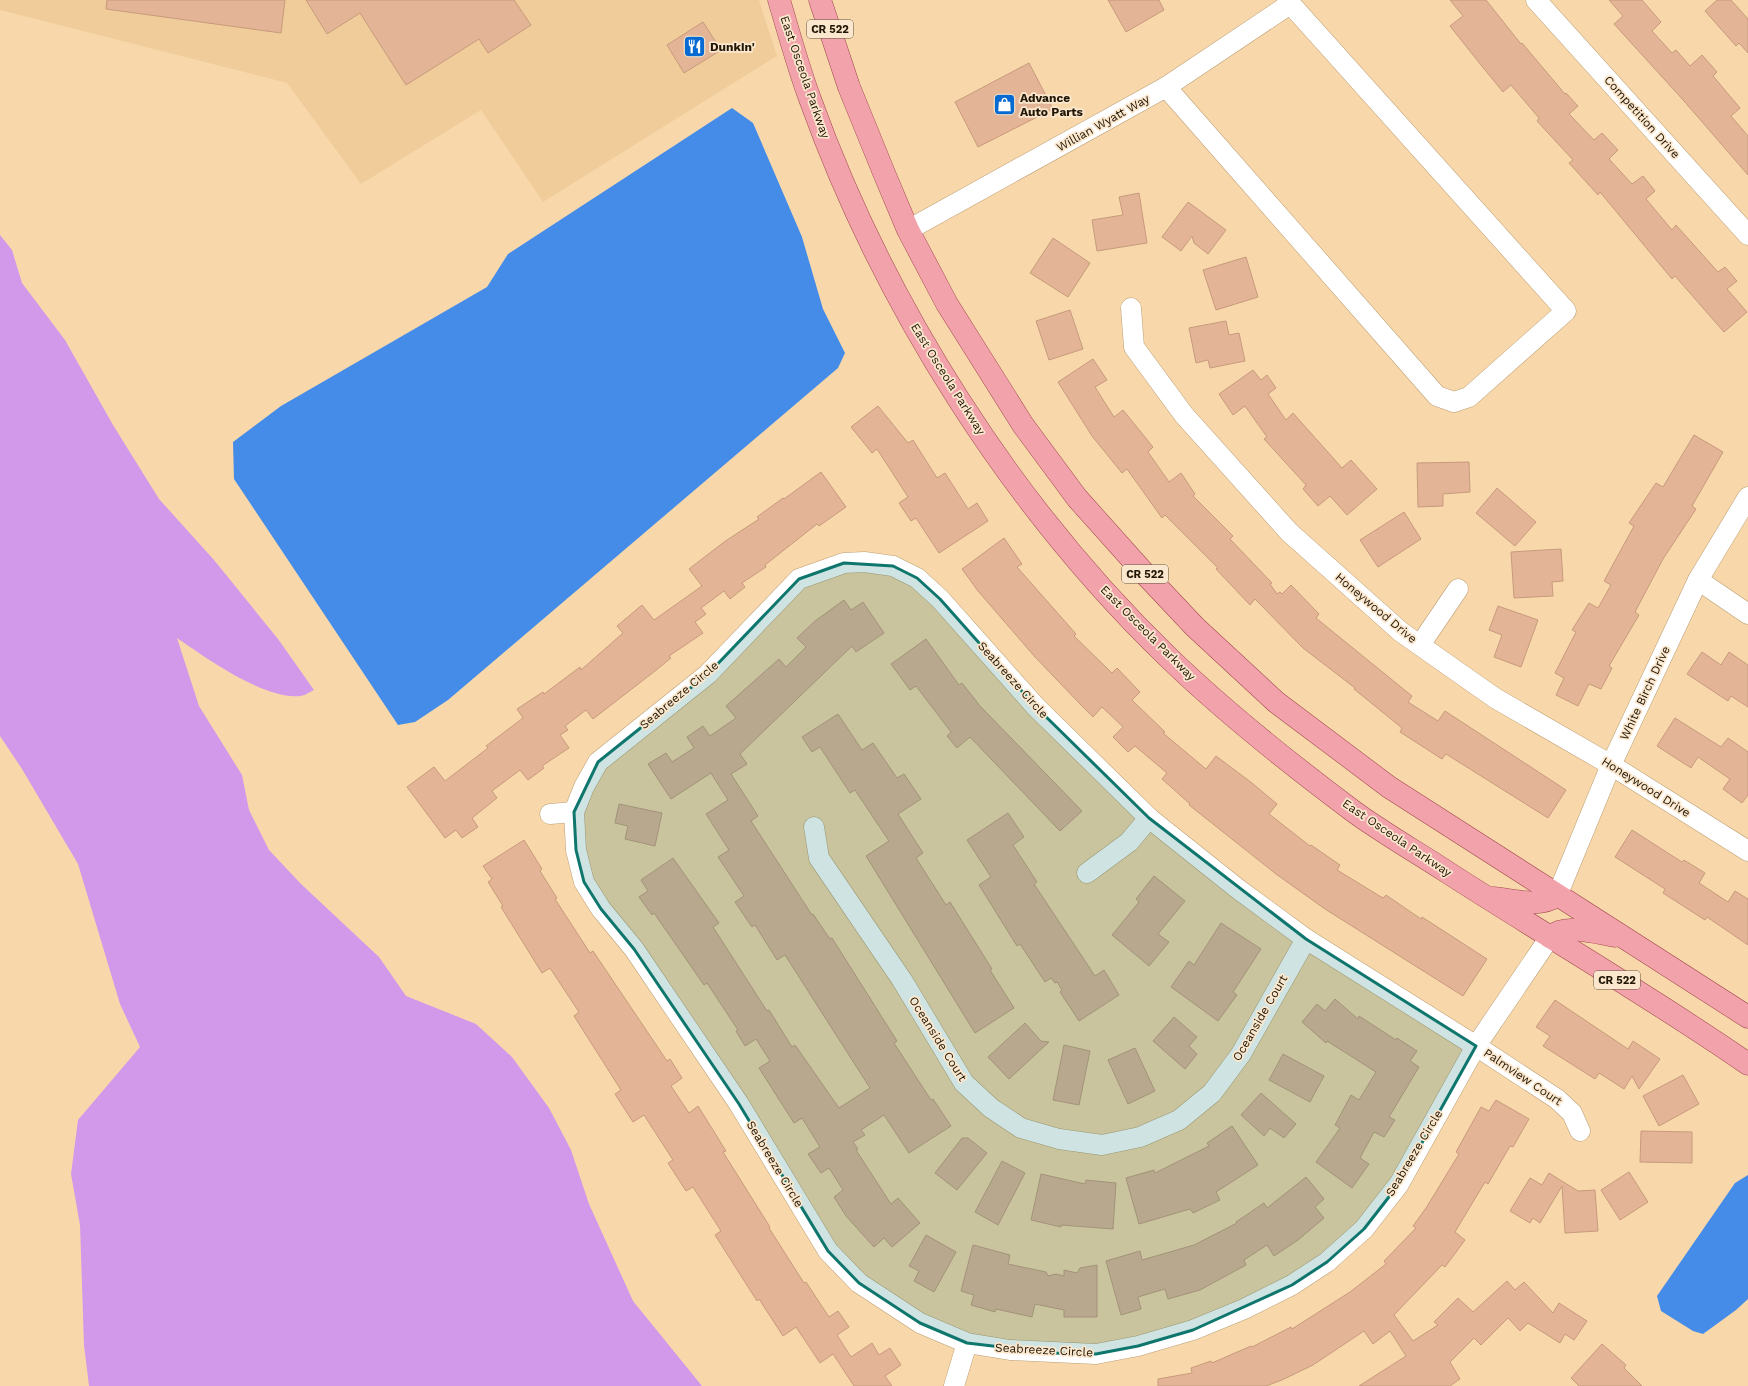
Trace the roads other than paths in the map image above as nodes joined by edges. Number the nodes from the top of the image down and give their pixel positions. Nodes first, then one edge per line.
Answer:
1 (779, 0) edge
2 (820, 0) edge
3 (1536, 0) edge
4 (1288, 2) edge
5 (1166, 88) junction
6 (908, 230) junction
7 (1748, 235) edge
8 (1132, 308) dead end
9 (1748, 498) edge
10 (1698, 580) junction
11 (1458, 589) dead end
12 (1748, 614) edge
13 (1420, 645) junction
14 (1611, 765) junction
15 (574, 812) junction
16 (550, 814) dead end
17 (1149, 818) junction
18 (814, 828) dead end
19 (1748, 851) edge
20 (1087, 873) dead end
21 (1557, 896) junction
22 (1486, 897) junction
23 (1550, 937) junction
24 (1624, 937) junction
25 (1306, 939) junction
26 (1748, 1017) edge
27 (1476, 1046) junction
28 (1748, 1064) edge
29 (1580, 1130) dead end
30 (967, 1343) junction
31 (954, 1386) edge

1 - 22 main road, East Osceola Parkway / CR 522
2 - 6 main road, CR 522
3 - 7 street, Competition Drive
4 - 5 street, Willian Wyatt Way
4 - 5 street
5 - 6 street, Willian Wyatt Way
6 - 21 main road, CR 522
8 - 13 street, Honeywood Drive
9 - 10 street, White Birch Drive
10 - 12 street
10 - 14 street, White Birch Drive
11 - 13 street
13 - 14 street, Honeywood Drive
14 - 19 street, Honeywood Drive
14 - 21 street, White Birch Drive
15 - 16 street
15 - 17 street, Seabreeze Circle
15 - 30 street, Seabreeze Circle
17 - 20 street
17 - 25 street, Seabreeze Circle
18 - 25 street, Oceanside Court
21 - 22 main road
21 - 24 main road, CR 522
22 - 23 main road, East Osceola Parkway / CR 522
23 - 24 main road
23 - 27 street, Seabreeze Circle
23 - 28 main road, East Osceola Parkway / CR 522
24 - 26 main road, CR 522
25 - 27 street, Seabreeze Circle
27 - 29 street, Palmview Court
27 - 30 street, Seabreeze Circle
30 - 31 street

